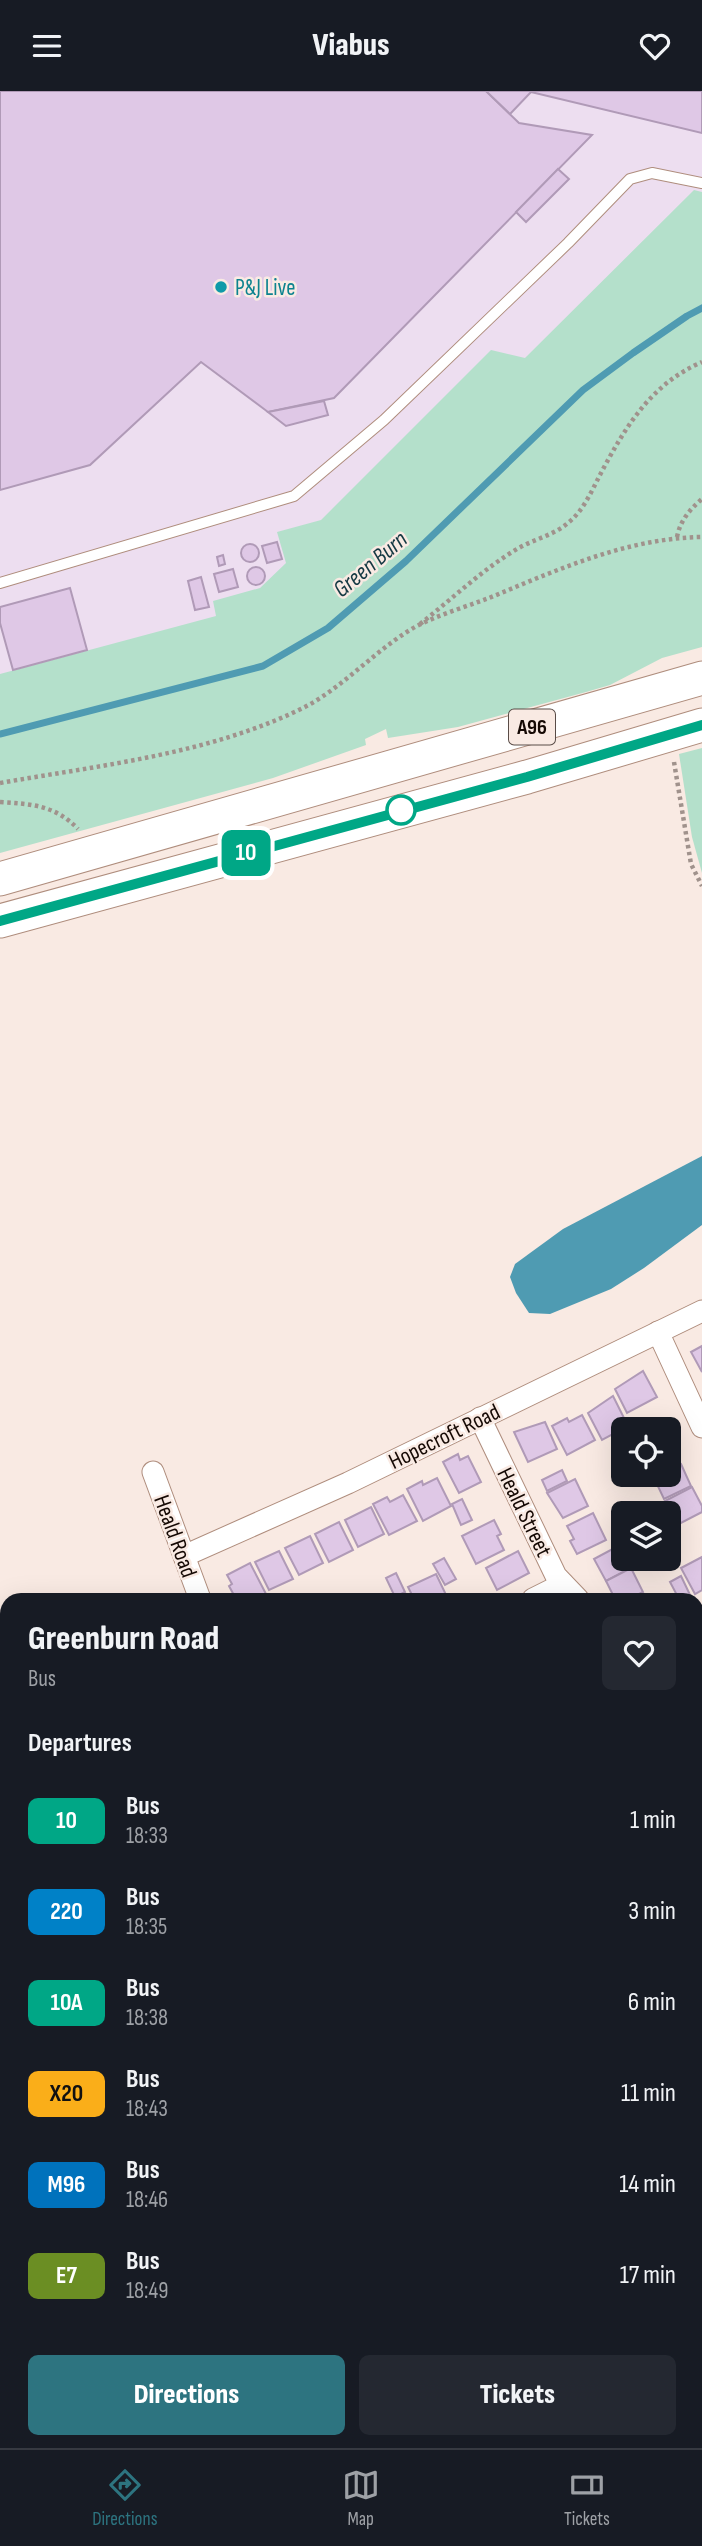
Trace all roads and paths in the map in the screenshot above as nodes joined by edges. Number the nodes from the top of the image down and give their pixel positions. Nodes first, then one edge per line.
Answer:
1 (702, 183) edge
2 (702, 362) edge
3 (702, 499) edge
4 (677, 537) junction
5 (702, 537) edge
6 (0, 583) edge
7 (415, 627) junction
8 (702, 678) edge
9 (702, 725) edge
10 (672, 750) dead end
11 (0, 783) edge
12 (0, 802) edge
13 (82, 836) dead end
14 (0, 879) edge
15 (702, 886) edge
16 (0, 921) edge
17 (702, 1311) edge
18 (658, 1332) junction
19 (480, 1418) junction
20 (702, 1427) edge
21 (153, 1472) dead end
22 (184, 1556) junction
23 (571, 1592) edge
24 (198, 1593) edge

1 - 6 lane
2 - 7 path
3 - 4 path
4 - 5 path
4 - 7 path
7 - 11 path
8 - 14 main road, A96
9 - 16 main road, A96
10 - 15 path
12 - 13 path
17 - 18 street, Hopecroft Road
18 - 19 street, Hopecroft Road
18 - 20 street
19 - 22 street, Hopecroft Road
19 - 23 street, Heald Street
21 - 22 street, Heald Road
22 - 24 street, Heald Road

